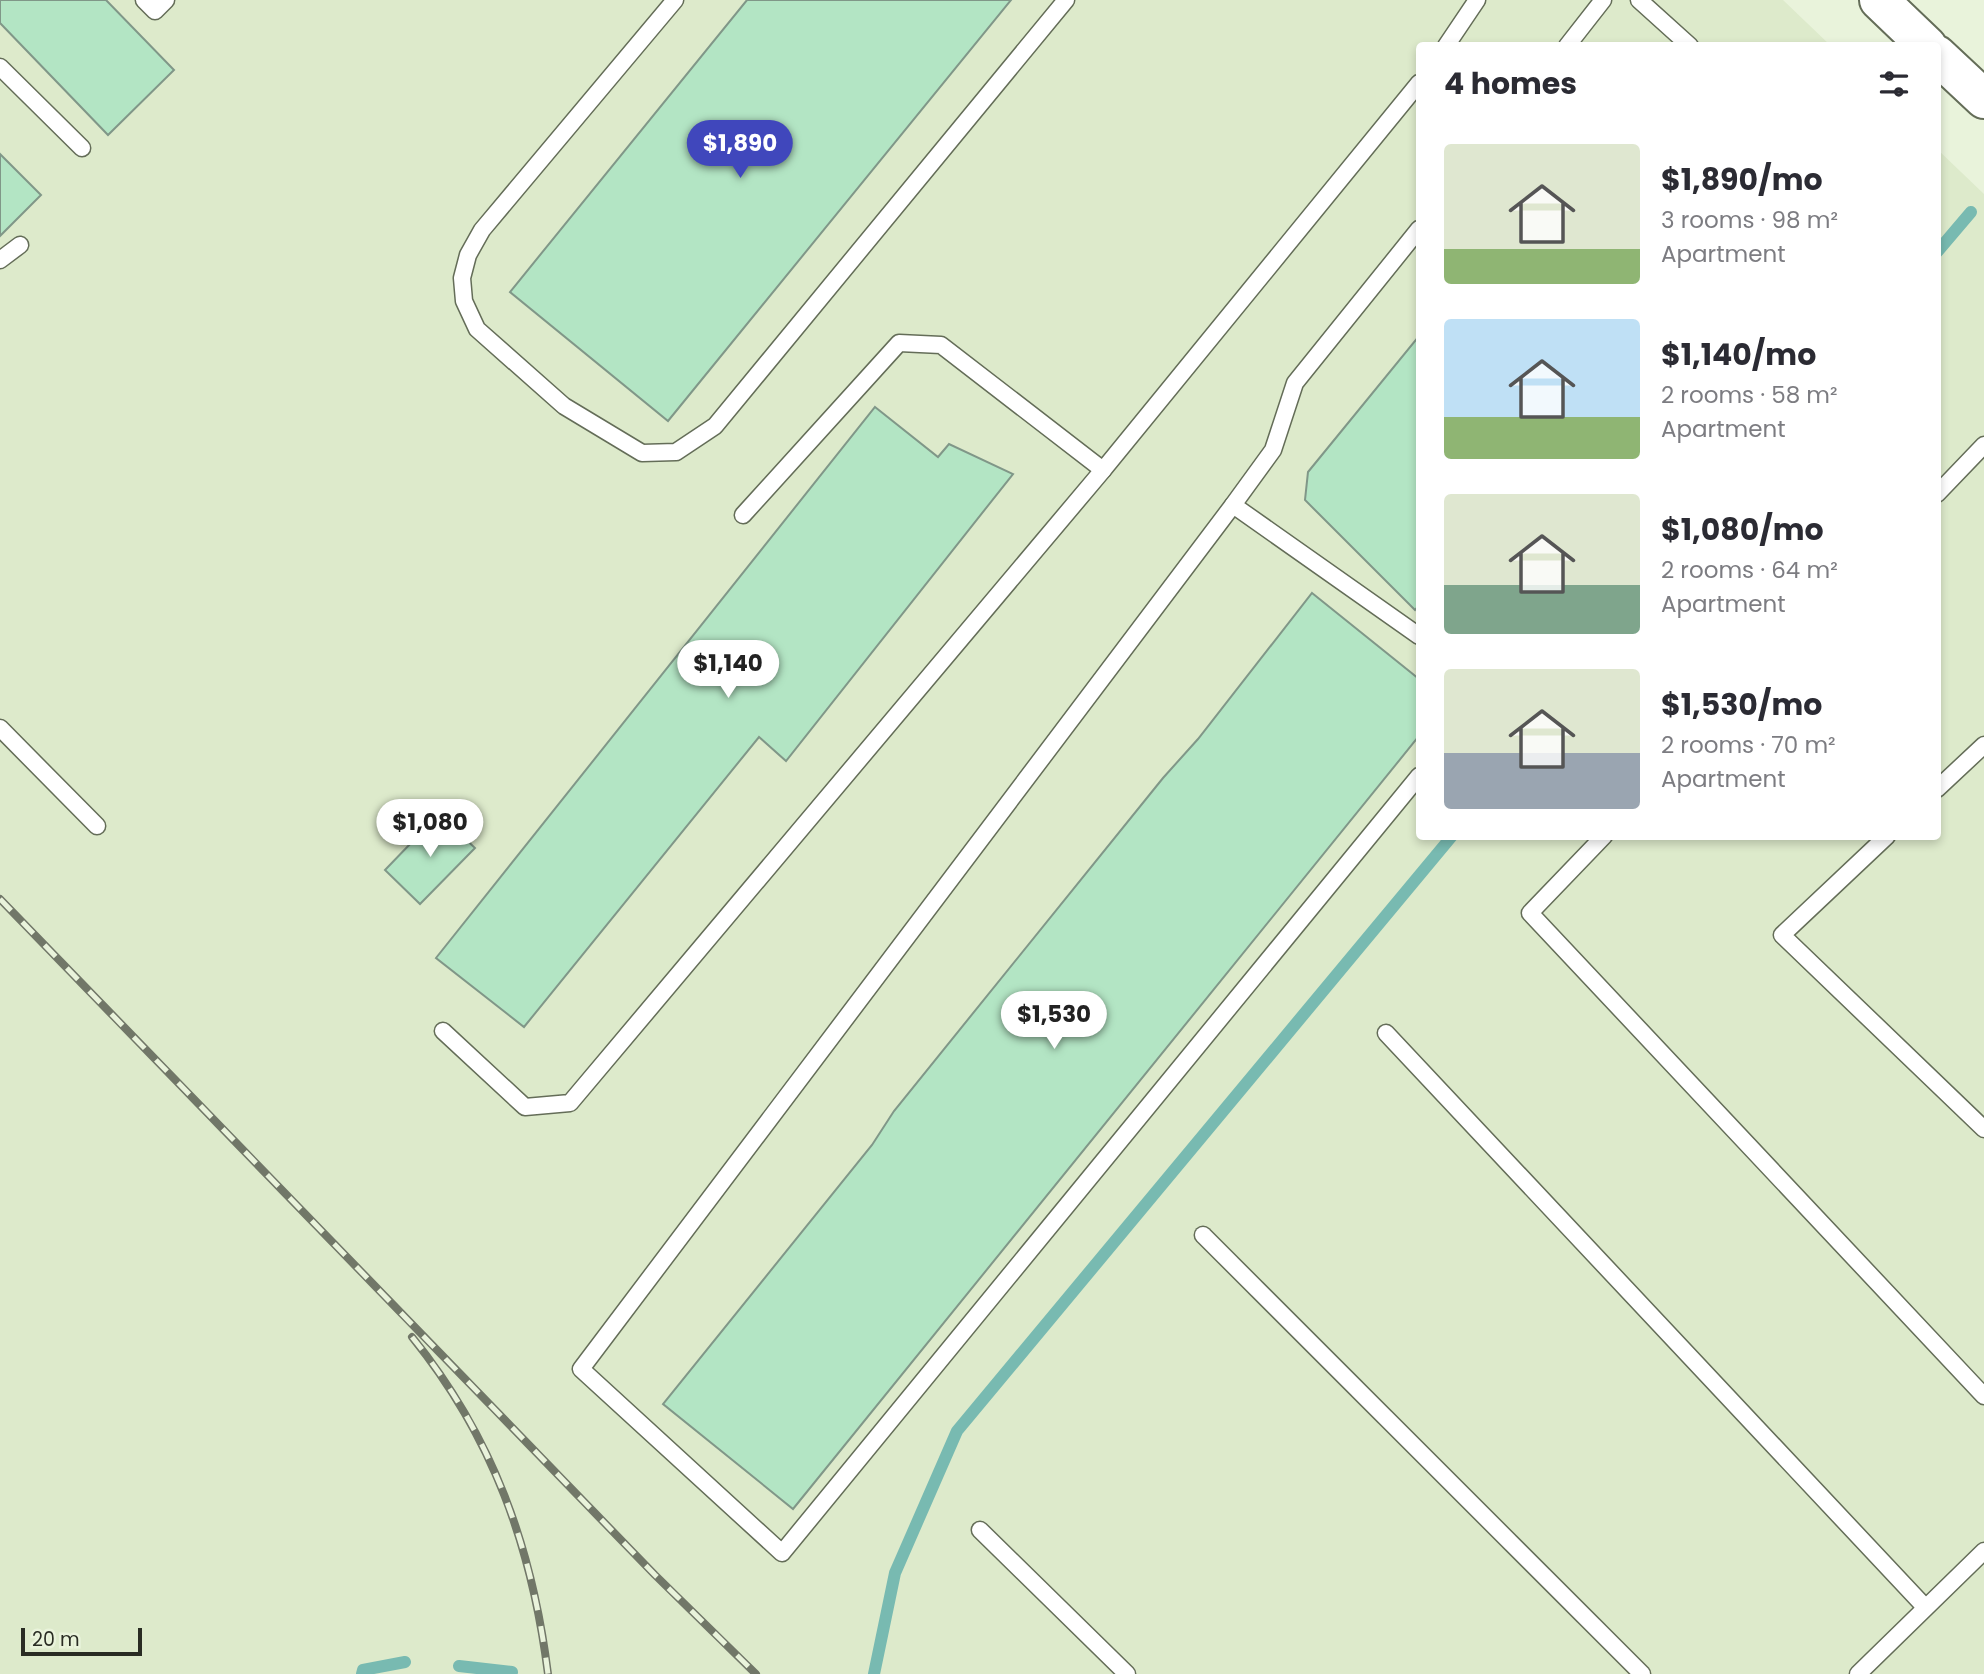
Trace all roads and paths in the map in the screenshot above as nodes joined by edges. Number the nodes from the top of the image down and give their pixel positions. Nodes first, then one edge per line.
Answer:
1 (144, 0) edge
2 (166, 0) edge
3 (675, 0) edge
4 (1066, 0) edge
5 (1477, 0) edge
6 (1603, 0) edge
7 (1639, 0) edge
8 (1879, 0) edge
9 (1449, 42) edge
10 (1570, 42) edge
11 (1686, 42) edge
12 (1920, 42) edge
13 (1941, 62) edge
14 (0, 66) edge
15 (1416, 87) edge
16 (1984, 99) edge
17 (82, 148) dead end
18 (1416, 233) edge
19 (20, 245) dead end
20 (0, 260) edge
21 (1984, 446) edge
22 (1103, 470) junction
23 (1941, 490) edge
24 (1233, 505) junction
25 (743, 515) dead end
26 (1416, 634) edge
27 (0, 728) edge
28 (1984, 745) edge
29 (1416, 780) edge
30 (1941, 785) edge
31 (97, 826) dead end
32 (1600, 840) edge
33 (1883, 840) edge
34 (443, 1031) dead end
35 (1386, 1033) dead end
36 (1984, 1129) edge
37 (1203, 1235) dead end
38 (1984, 1396) edge
39 (980, 1530) dead end
40 (1984, 1551) edge
41 (1925, 1607) junction
42 (1128, 1674) edge
43 (1642, 1674) edge
44 (1858, 1674) edge

1 - 2 lane
3 - 4 lane
5 - 9 lane
6 - 10 lane
7 - 11 lane
8 - 12 street
13 - 16 street
14 - 17 lane
15 - 22 lane
18 - 24 lane
19 - 20 lane
21 - 23 lane
22 - 25 lane
22 - 34 lane
24 - 26 lane
24 - 29 lane
27 - 31 lane
28 - 30 lane
32 - 38 lane
33 - 36 lane
35 - 41 lane
37 - 43 lane
39 - 42 lane
40 - 41 lane
41 - 44 lane

